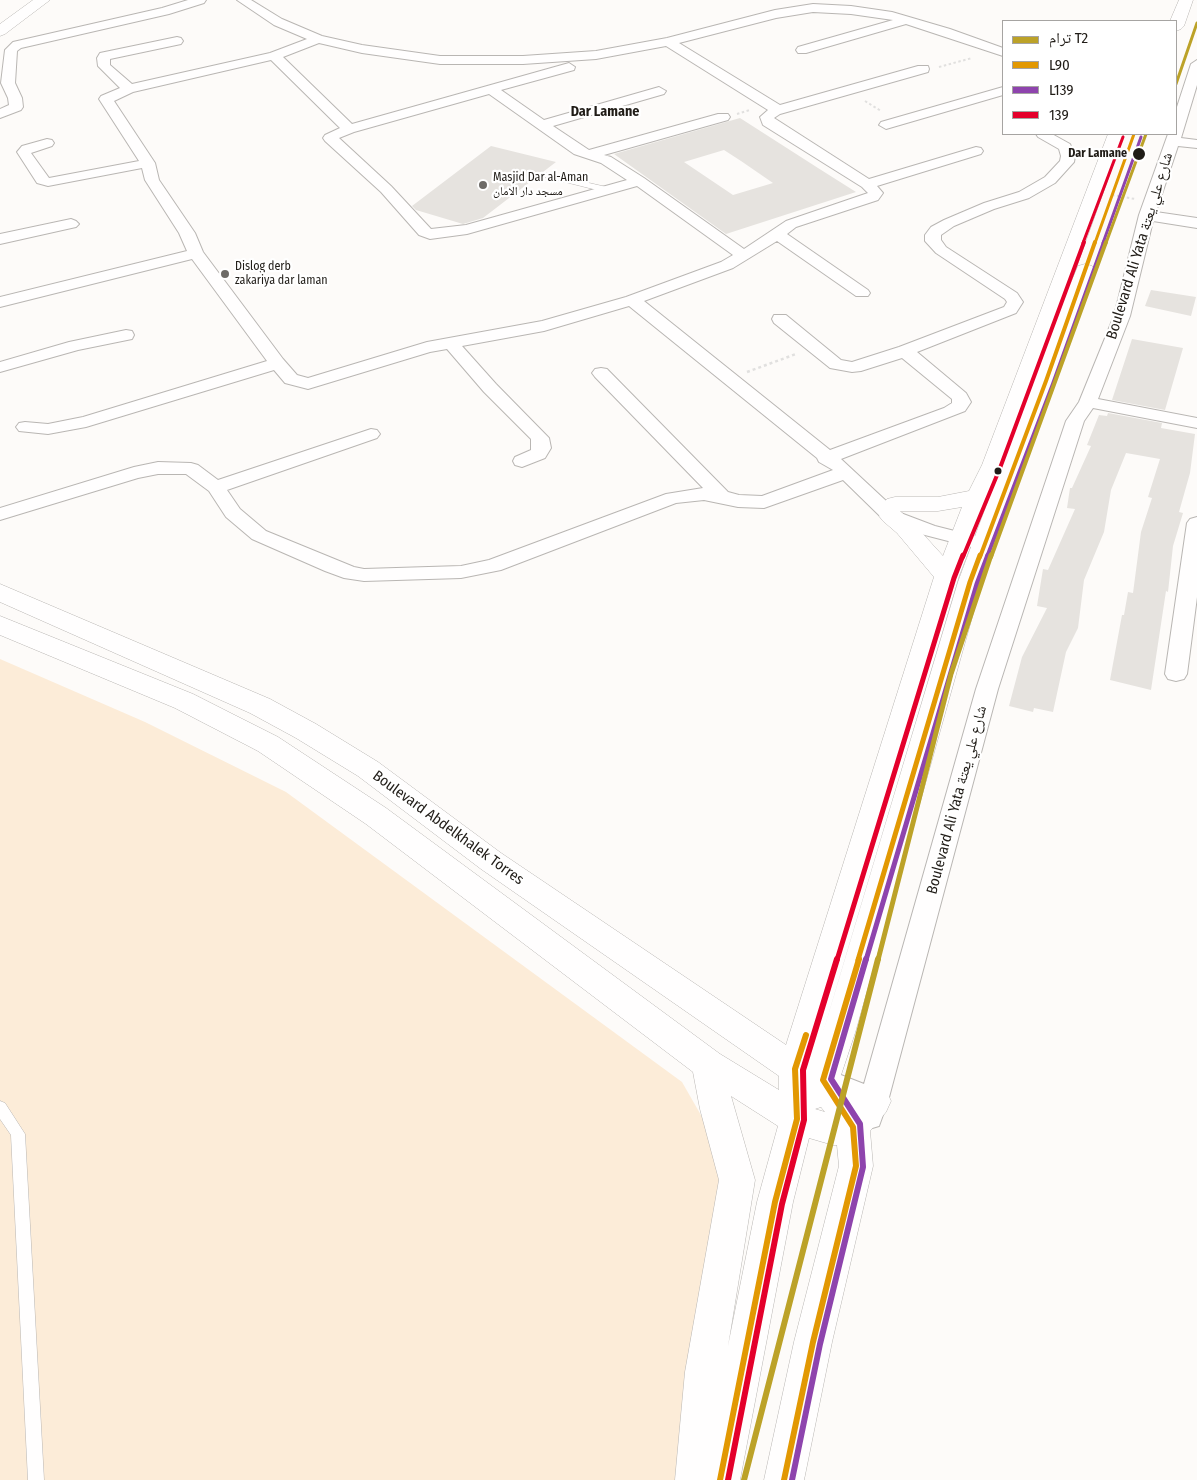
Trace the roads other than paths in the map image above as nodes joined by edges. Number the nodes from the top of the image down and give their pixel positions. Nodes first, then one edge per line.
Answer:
1 (24, 0) edge
2 (43, 0) edge
3 (200, 0) edge
4 (243, 0) edge
5 (1186, 0) edge
6 (0, 17) edge
7 (908, 20) junction
8 (1177, 23) edge
9 (0, 31) edge
10 (318, 39) junction
11 (177, 41) dead end
12 (668, 42) junction
13 (637, 48) junction
14 (802, 50) dead end
15 (1001, 51) edge
16 (274, 56) junction
17 (1197, 64) edge
18 (923, 69) road end
19 (129, 89) junction
20 (491, 89) junction
21 (659, 91) dead end
22 (1002, 91) edge
23 (983, 98) junction
24 (999, 107) dead end
25 (778, 110) junction
26 (0, 114) edge
27 (723, 117) dead end
28 (893, 123) road end
29 (542, 125) junction
30 (1177, 126) edge
31 (349, 129) junction
32 (1045, 135) edge
33 (1116, 135) edge
34 (1134, 135) edge
35 (1174, 135) edge
36 (47, 143) dead end
37 (1197, 144) edge
38 (976, 151) dead end
39 (590, 154) junction
40 (148, 163) junction
41 (548, 175) dead end
42 (639, 181) junction
43 (867, 184) junction
44 (608, 190) junction
45 (1146, 214) junction
46 (1197, 222) edge
47 (71, 224) dead end
48 (776, 233) junction
49 (0, 240) edge
50 (196, 253) junction
51 (744, 256) junction
52 (862, 293) dead end
53 (632, 300) junction
54 (0, 302) edge
55 (780, 319) dead end
56 (126, 335) dead end
57 (450, 342) junction
58 (905, 351) junction
59 (277, 363) junction
60 (0, 367) edge
61 (601, 373) dead end
62 (1088, 402) junction
63 (1197, 423) edge
64 (25, 427) dead end
65 (371, 434) dead end
66 (826, 458) junction
67 (522, 462) dead end
68 (846, 472) junction
69 (216, 487) junction
70 (721, 496) junction
71 (978, 497) junction
72 (887, 506) junction
73 (0, 514) edge
74 (1197, 523) edge
75 (974, 536) junction
76 (947, 576) junction
77 (0, 592) edge
78 (0, 624) edge
79 (1176, 674) dead end
80 (708, 1064) junction
81 (809, 1074) junction
82 (874, 1101) junction
83 (0, 1107) edge
84 (797, 1119) junction
85 (853, 1127) junction
86 (856, 1166) junction
87 (36, 1480) edge
88 (695, 1480) edge
89 (720, 1480) edge
90 (784, 1480) edge

1 - 6 main road
2 - 9 main road
3 - 26 street
4 - 10 street
5 - 8 main road
7 - 12 street
7 - 14 street
7 - 15 street
10 - 13 street
10 - 16 street
11 - 19 street
12 - 13 street
12 - 25 street
13 - 20 street
16 - 19 street
16 - 31 street
17 - 30 street, Boulevard Ali Yata شارع علي يعتة
18 - 25 street
19 - 40 street
20 - 29 street
20 - 31 street
21 - 29 street
22 - 23 street
23 - 24 street
23 - 28 street
25 - 43 street
27 - 39 street
29 - 39 street
31 - 44 street
32 - 58 street
33 - 71 main road
34 - 75 main road
35 - 37 street
35 - 45 street, Boulevard Ali Yata شارع علي يعتة
36 - 40 street
38 - 43 street
39 - 42 street
40 - 50 street
41 - 44 lane
42 - 44 street
42 - 51 street
43 - 48 street
45 - 46 street
45 - 62 street, Boulevard Ali Yata شارع علي يعتة
47 - 49 street
48 - 51 street
48 - 52 street
50 - 54 street
50 - 59 street
51 - 53 street
53 - 57 street
53 - 66 street
55 - 58 street
56 - 60 street
57 - 59 street
57 - 67 street
58 - 66 street
59 - 64 street
61 - 70 street
62 - 63 street
62 - 82 street, Boulevard Ali Yata شارع علي يعتة
65 - 69 street
66 - 68 street
68 - 70 street
68 - 72 street
69 - 70 street
69 - 73 street
71 - 72 main road
71 - 75 main road
72 - 75 street
72 - 76 main road
74 - 79 street
75 - 76 main road
75 - 81 main road
76 - 81 main road
77 - 81 main road, Boulevard Abdelkhalek Torres
78 - 80 main road
80 - 84 main road
80 - 88 main road
81 - 82 street
81 - 84 main road
81 - 85 main road, Boulevard Abdelkhalek Torres
82 - 85 main road
82 - 86 street, Boulevard Ali Yata شارع علي يعتة
83 - 87 lane
84 - 85 main road
84 - 89 main road
85 - 86 main road, Boulevard Abdelkhalek Torres
86 - 90 main road, Boulevard Ali Yata شارع علي يعتة

